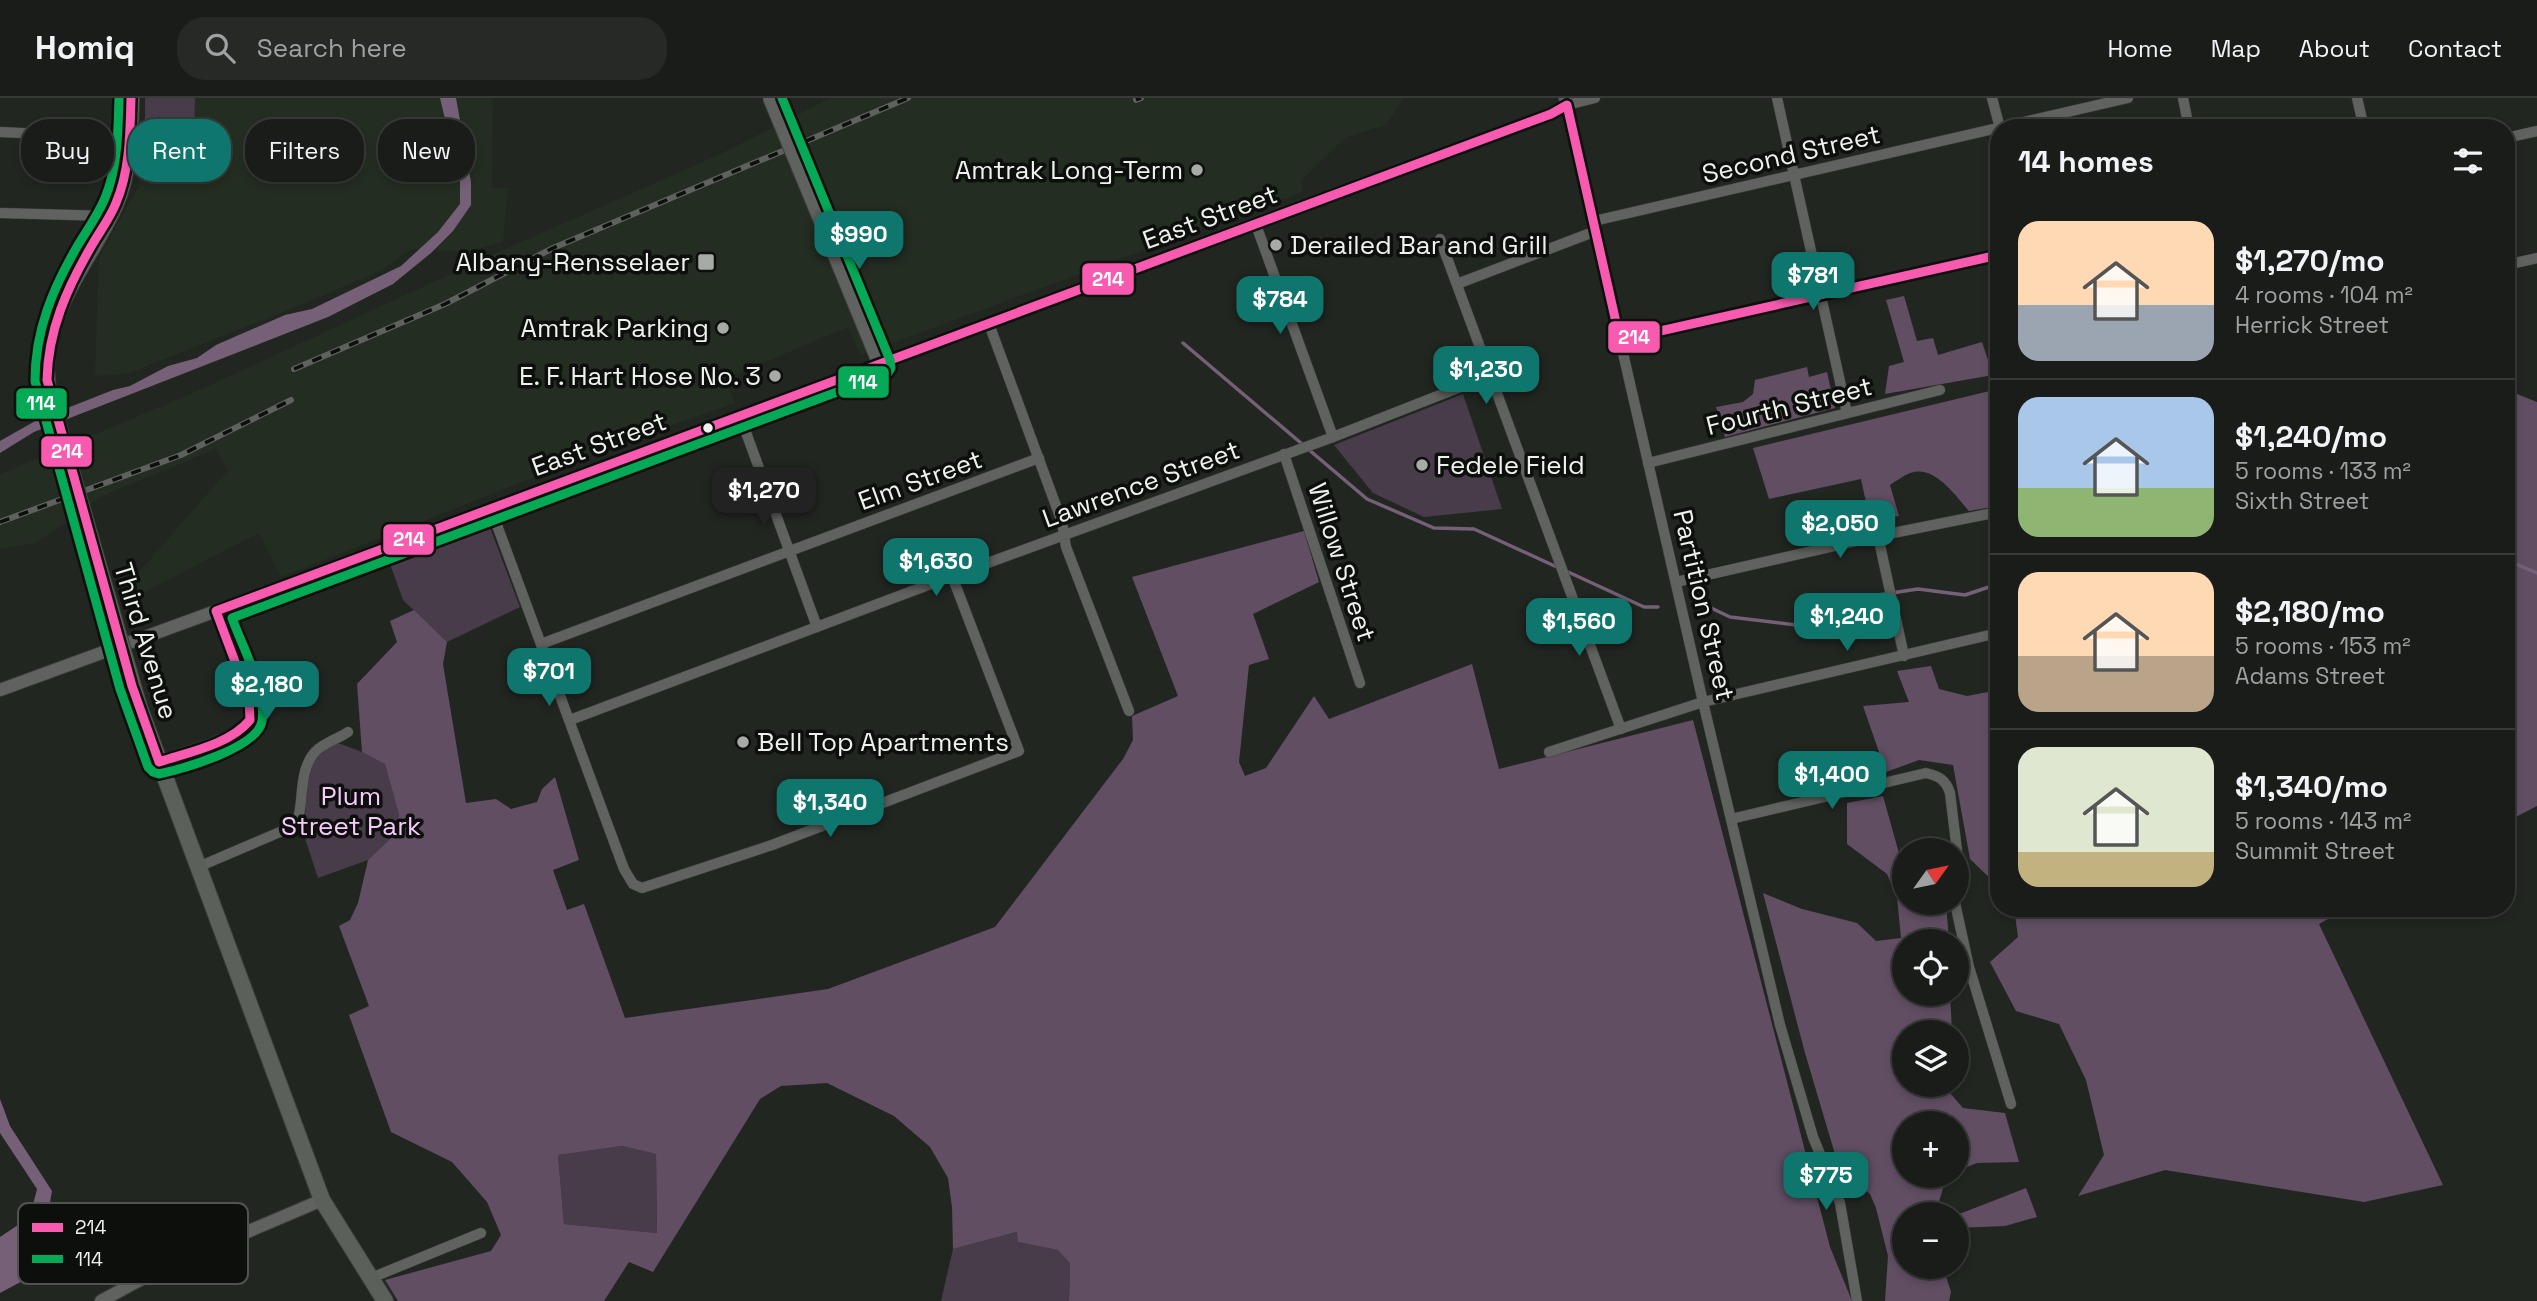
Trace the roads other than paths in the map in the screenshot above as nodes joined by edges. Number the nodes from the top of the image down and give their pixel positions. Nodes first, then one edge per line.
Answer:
1 (131, 98) edge
2 (769, 98) edge
3 (1595, 98) edge
4 (1777, 98) edge
5 (1992, 98) edge
6 (2128, 98) edge
7 (2183, 98) edge
8 (2357, 98) edge
9 (1566, 101) edge
10 (130, 119) edge
11 (1998, 119) edge
12 (2038, 119) edge
13 (2187, 119) edge
14 (2362, 119) edge
15 (1990, 130) edge
16 (2537, 131) edge
17 (0, 132) edge
18 (2515, 136) edge
19 (128, 138) edge
20 (128, 150) edge
21 (1794, 175) junction
22 (0, 213) edge
23 (109, 216) junction
24 (1256, 225) junction
25 (1595, 226) junction
26 (1440, 239) dead end
27 (1990, 257) edge
28 (2537, 258) edge
29 (2515, 263) edge
30 (1457, 284) junction
31 (1821, 294) junction
32 (989, 324) junction
33 (1620, 340) junction
34 (879, 365) junction
35 (1491, 375) junction
36 (1940, 390) dead end
37 (1847, 413) junction
38 (740, 416) junction
39 (1333, 437) junction
40 (1289, 452) junction
41 (1039, 458) junction
42 (1648, 463) junction
43 (491, 509) junction
44 (1990, 514) edge
45 (1064, 536) junction
46 (1878, 536) junction
47 (789, 551) junction
48 (952, 576) junction
49 (1676, 582) junction
50 (216, 611) junction
51 (817, 627) junction
52 (1990, 635) edge
53 (541, 644) junction
54 (1904, 656) junction
55 (1360, 683) dead end
56 (0, 690) edge
57 (1703, 702) junction
58 (1129, 711) dead end
59 (570, 720) junction
60 (1621, 729) junction
61 (348, 732) dead end
62 (1549, 752) dead end
63 (159, 762) junction
64 (1731, 819) junction
65 (1955, 838) edge
66 (198, 867) junction
67 (1958, 915) edge
68 (2011, 1104) dead end
69 (321, 1200) junction
70 (248, 1231) edge
71 (481, 1233) dead end
72 (371, 1278) junction
73 (132, 1284) edge
74 (101, 1301) edge
75 (385, 1301) edge
76 (1857, 1301) edge

1 - 10 main road, Third Avenue
2 - 34 street, bridge
3 - 9 street
4 - 21 street
5 - 11 street
6 - 12 street, Second Street
7 - 13 street
8 - 14 street
9 - 24 street, East Street
9 - 25 street, Partition Street
15 - 21 street, Second Street
16 - 18 street
17 - 19 street
20 - 23 main road, Third Avenue
21 - 25 street, Second Street
21 - 31 street
22 - 23 street
23 - 63 main road, Third Avenue, bridge
24 - 32 street, East Street
24 - 39 street
25 - 30 street, Second Street
25 - 33 street, Partition Street
26 - 30 street
27 - 31 street
28 - 29 street
30 - 35 street
31 - 33 street
31 - 37 street
32 - 34 street, East Street
32 - 41 street
33 - 42 street, Partition Street
34 - 38 street, East Street
35 - 39 street, Lawrence Street
35 - 60 street
36 - 37 street, Fourth Street
37 - 42 street, Fourth Street
38 - 43 street, East Street
38 - 47 street
39 - 40 street, Lawrence Street
40 - 45 street, Lawrence Street
40 - 55 street, Willow Street
41 - 45 street
41 - 47 street, Elm Street
42 - 49 street, Partition Street
43 - 50 street, East Street
43 - 53 street
44 - 46 street
45 - 48 street, Lawrence Street
45 - 58 street
46 - 49 street
46 - 54 street
47 - 51 street
47 - 53 street, Elm Street
48 - 51 street, Lawrence Street
48 - 59 street
49 - 57 street, Partition Street
50 - 56 street, East Street
50 - 63 street
51 - 59 street, Lawrence Street
52 - 54 street
53 - 59 street
54 - 57 street
57 - 60 street
57 - 64 street, Partition Street
60 - 62 street
61 - 66 street
63 - 66 main road, Third Avenue
64 - 65 street
64 - 76 street, Partition Street
66 - 69 main road, Third Avenue
67 - 68 street
69 - 70 street
69 - 72 main road, Third Avenue
71 - 72 street
72 - 75 main road, Third Avenue
73 - 74 street

